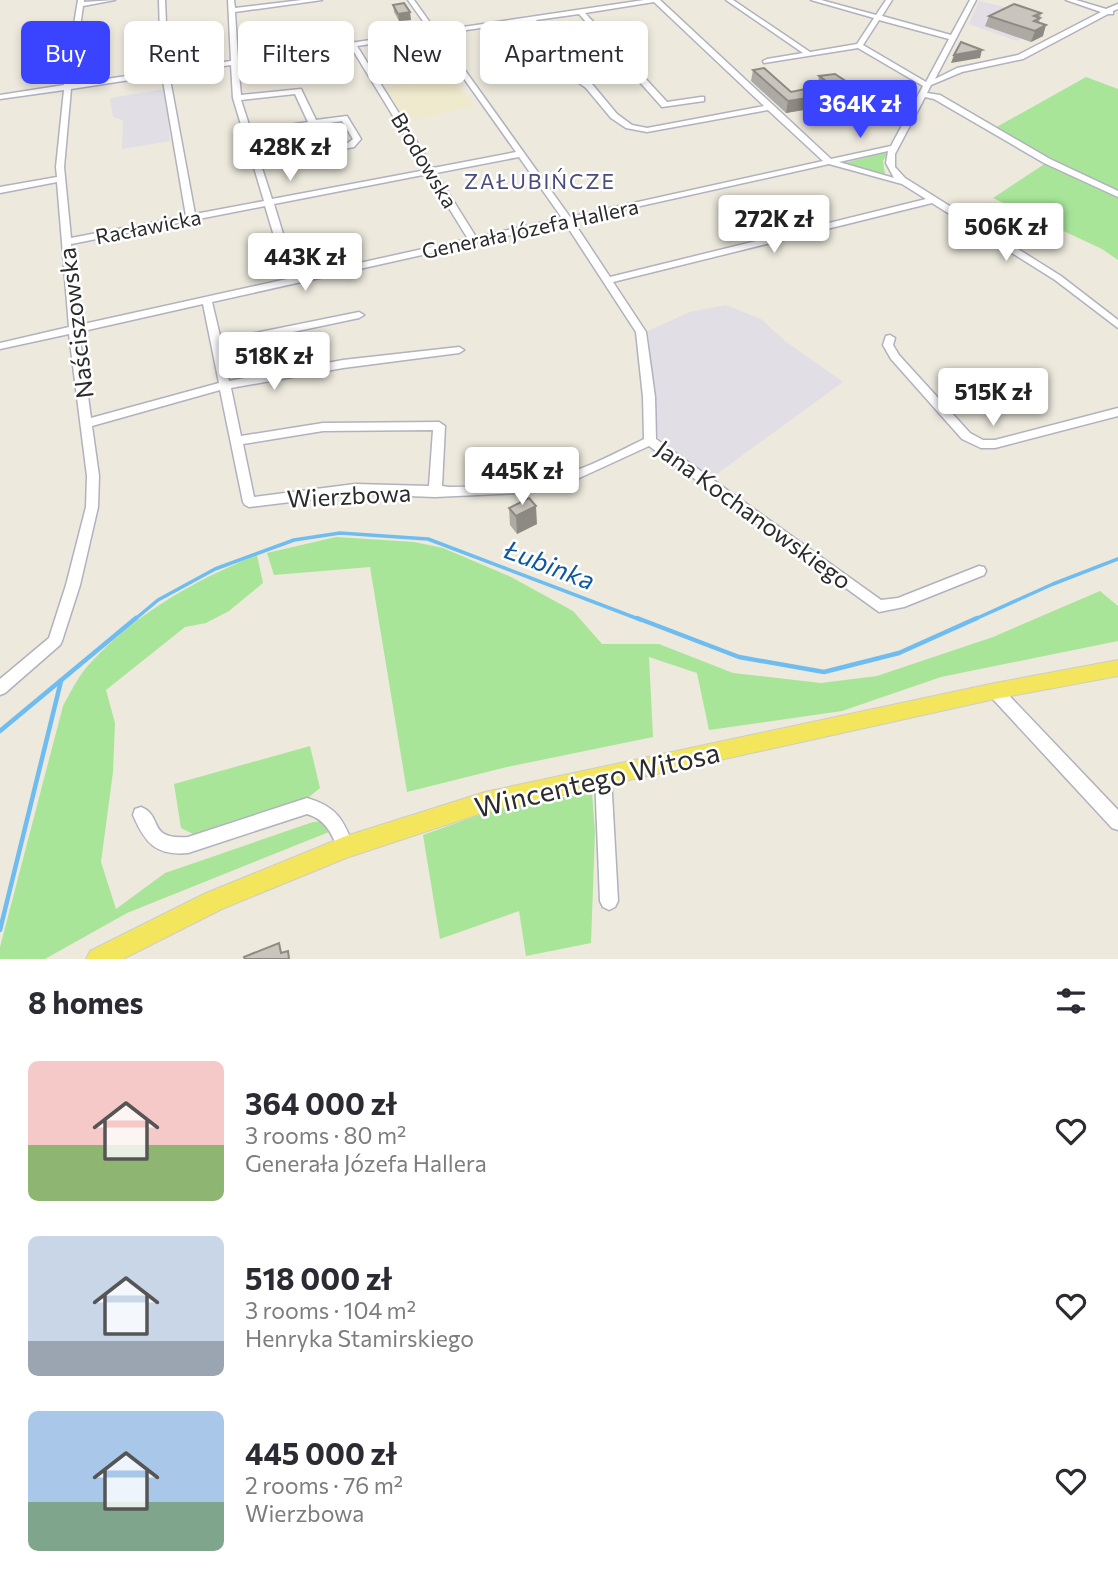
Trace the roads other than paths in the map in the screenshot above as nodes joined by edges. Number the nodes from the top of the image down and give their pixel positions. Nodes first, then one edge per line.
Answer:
1 (112, 0) edge
2 (162, 0) edge
3 (231, 0) edge
4 (319, 0) edge
5 (411, 0) edge
6 (656, 0) edge
7 (729, 0) edge
8 (814, 0) edge
9 (889, 0) edge
10 (973, 0) edge
11 (1069, 0) edge
12 (80, 2) edge
13 (1118, 6) edge
14 (232, 10) junction
15 (580, 11) junction
16 (1107, 12) junction
17 (1118, 15) edge
18 (878, 18) junction
19 (531, 19) junction
20 (163, 21) edge
21 (426, 21) edge
22 (466, 28) edge
23 (954, 38) junction
24 (859, 46) junction
25 (354, 47) edge
26 (809, 54) junction
27 (767, 61) dead end
28 (238, 62) edge
29 (234, 63) junction
30 (224, 64) edge
31 (466, 78) edge
32 (124, 79) edge
33 (166, 84) edge
34 (68, 87) junction
35 (926, 90) junction
36 (0, 97) edge
37 (237, 98) junction
38 (701, 99) dead end
39 (665, 105) junction
40 (770, 107) junction
41 (677, 119) dead end
42 (313, 123) junction
43 (249, 134) junction
44 (896, 147) junction
45 (520, 154) junction
46 (829, 162) junction
47 (257, 163) junction
48 (431, 171) junction
49 (61, 179) junction
50 (906, 183) junction
51 (0, 190) edge
52 (1118, 194) edge
53 (933, 200) junction
54 (269, 202) junction
55 (191, 217) junction
56 (566, 219) junction
57 (473, 240) junction
58 (65, 242) junction
59 (292, 280) junction
60 (608, 280) junction
61 (208, 300) junction
62 (359, 315) dead end
63 (1118, 325) edge
64 (74, 330) junction
65 (890, 338) dead end
66 (215, 345) junction
67 (0, 346) edge
68 (459, 350) dead end
69 (225, 385) junction
70 (1118, 412) edge
71 (88, 423) junction
72 (238, 441) junction
73 (650, 441) junction
74 (435, 492) junction
75 (979, 571) dead end
76 (1118, 668) edge
77 (0, 688) edge
78 (995, 691) junction
79 (603, 776) junction
80 (141, 815) dead end
81 (1118, 822) edge
82 (346, 847) junction
83 (609, 901) dead end
84 (98, 959) edge

1 - 12 street
2 - 20 street
3 - 14 street
4 - 14 street
5 - 21 street, Jana Kochanowskiego
6 - 15 street
6 - 40 street
7 - 26 street
8 - 18 street
9 - 18 street
10 - 23 street
11 - 16 street
12 - 34 street, Naściszowska
13 - 16 street
14 - 29 street
15 - 19 street
15 - 39 street
16 - 17 street
16 - 35 street
18 - 23 street
18 - 24 street
19 - 22 street
19 - 40 street
23 - 35 street
24 - 26 street
24 - 35 street
25 - 48 street, Brodowska
26 - 27 street
28 - 29 street
29 - 30 street
29 - 37 street
31 - 45 street, Jana Kochanowskiego
32 - 34 street
33 - 55 street
34 - 36 street
34 - 49 street, Naściszowska
35 - 44 street
35 - 52 street
37 - 42 street
37 - 43 street
38 - 39 street
39 - 41 street
40 - 46 street
42 - 43 street
42 - 47 street
43 - 47 street
44 - 46 street, Generała Józefa Hallera
44 - 50 street
45 - 48 street, Racławicka
45 - 56 street, Jana Kochanowskiego
46 - 50 street
46 - 56 street, Generała Józefa Hallera
47 - 54 street
48 - 54 street, Racławicka
48 - 57 street, Brodowska
49 - 51 street
49 - 58 street, Naściszowska
50 - 53 street
53 - 60 street
53 - 63 street
54 - 55 street, Racławicka
54 - 59 street
55 - 58 street, Racławicka
56 - 57 street, Generała Józefa Hallera
56 - 60 street, Jana Kochanowskiego
57 - 59 street, Generała Józefa Hallera
58 - 64 street, Naściszowska
59 - 61 street, Generała Józefa Hallera
60 - 73 street, Jana Kochanowskiego
61 - 64 street, Generała Józefa Hallera
61 - 66 street
62 - 66 street
64 - 67 street, Generała Józefa Hallera
64 - 71 street, Naściszowska
65 - 70 street
66 - 69 street
68 - 69 street
69 - 71 street
69 - 72 street
71 - 77 street, Naściszowska
72 - 74 street, Wierzbowa
72 - 74 street
73 - 74 street, Wierzbowa
73 - 75 street, Jana Kochanowskiego
76 - 78 main road, Wincentego Witosa
78 - 79 main road, Wincentego Witosa
78 - 81 street
79 - 82 main road, Wincentego Witosa
79 - 83 street
80 - 82 street
82 - 84 main road, Wincentego Witosa

